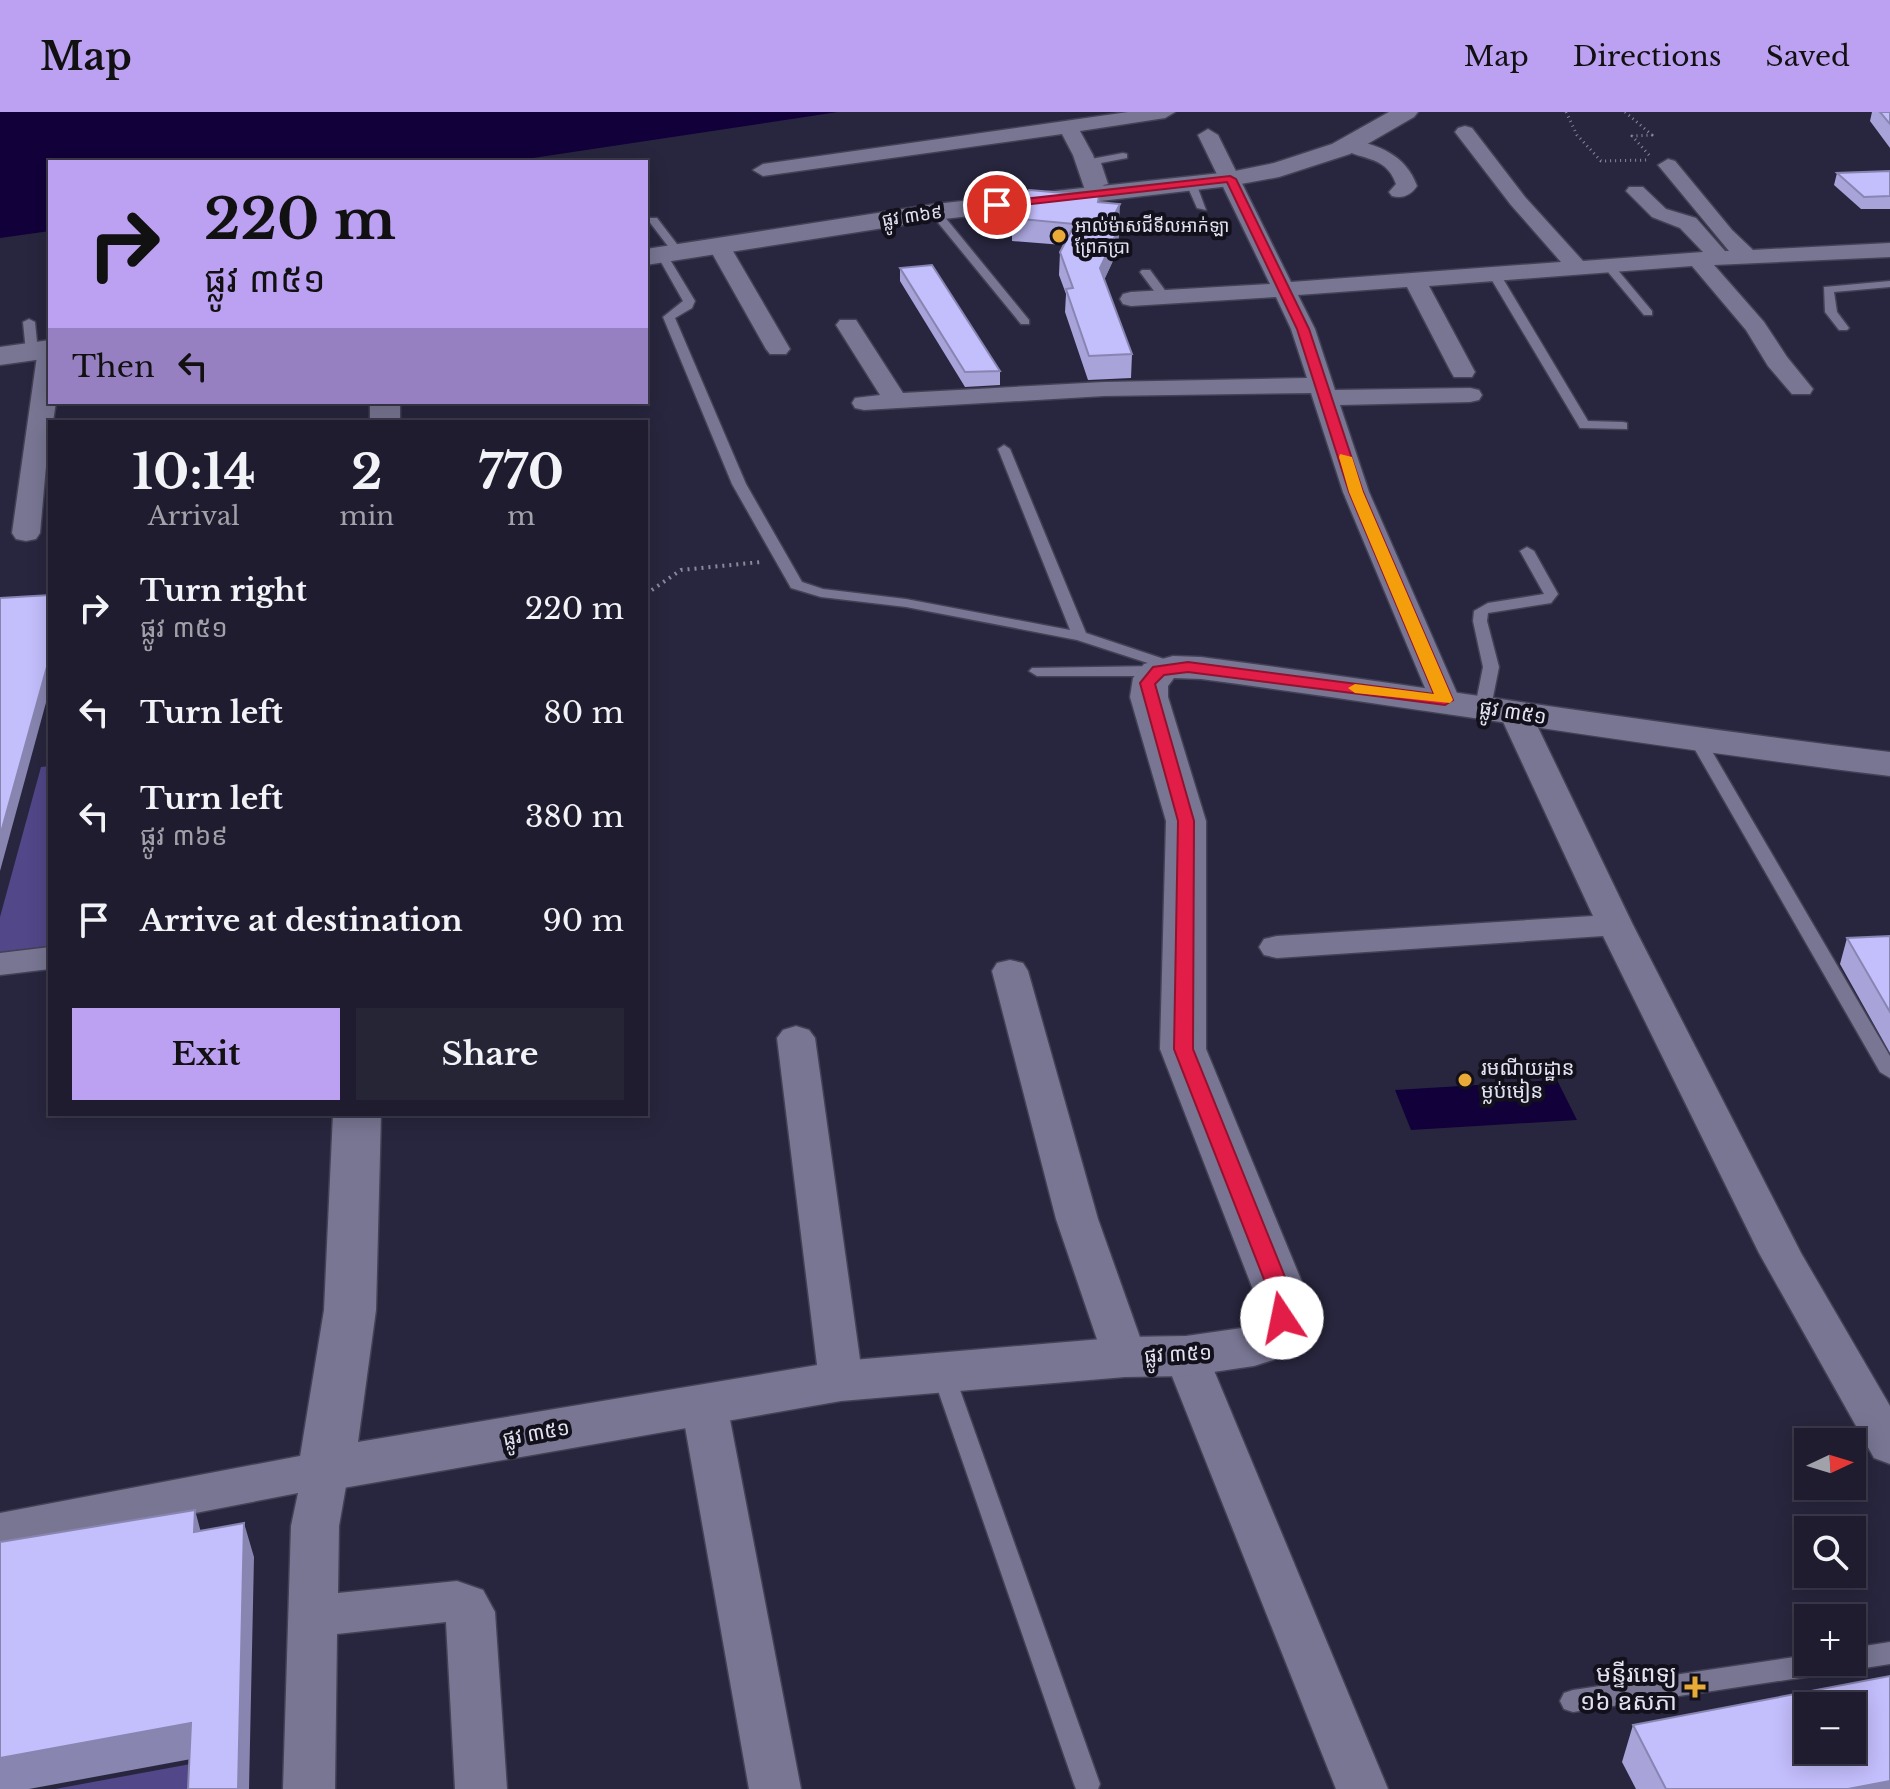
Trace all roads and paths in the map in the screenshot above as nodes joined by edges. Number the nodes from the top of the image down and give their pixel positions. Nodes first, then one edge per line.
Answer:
1 (1165, 112) edge
2 (1406, 112) edge
3 (1566, 112) edge
4 (1625, 112) edge
5 (1068, 128) junction
6 (1465, 132) dead end
7 (1208, 135) dead end
8 (1349, 145) junction
9 (1123, 156) dead end
10 (1668, 165) dead end
11 (763, 170) dead end
12 (1230, 179) junction
13 (1191, 183) junction
14 (1636, 191) dead end
15 (1399, 192) dead end
16 (1097, 195) junction
17 (1202, 208) dead end
18 (935, 212) junction
19 (653, 220) dead end
20 (719, 246) junction
21 (1890, 250) edge
22 (662, 255) edge
23 (1747, 256) junction
24 (1709, 258) junction
25 (1607, 264) junction
26 (1577, 267) junction
27 (1146, 272) dead end
28 (1493, 272) junction
29 (1414, 279) junction
30 (1890, 284) edge
31 (1283, 290) junction
32 (1164, 297) junction
33 (1131, 299) dead end
34 (1648, 313) dead end
35 (29, 322) dead end
36 (1025, 322) dead end
37 (848, 325) dead end
38 (1843, 328) dead end
39 (778, 349) dead end
40 (44, 350) edge
41 (0, 356) edge
42 (1801, 389) dead end
43 (1324, 392) junction
44 (896, 401) junction
45 (864, 403) dead end
46 (1623, 426) dead end
47 (1004, 449) dead end
48 (26, 533) dead end
49 (1527, 551) dead end
50 (783, 562) junction
51 (648, 593) edge
52 (1080, 636) junction
53 (1166, 669) junction
54 (1037, 671) dead end
55 (1445, 700) junction
56 (1499, 710) junction
57 (1698, 741) junction
58 (1890, 764) edge
59 (1615, 925) junction
60 (1277, 947) dead end
61 (48, 958) edge
62 (0, 964) edge
63 (1010, 971) dead end
64 (796, 1038) dead end
65 (1890, 1072) edge
66 (357, 1116) edge
67 (1186, 1356) junction
68 (1125, 1357) junction
69 (943, 1373) junction
70 (841, 1381) junction
71 (704, 1404) junction
72 (1890, 1446) edge
73 (326, 1469) junction
74 (0, 1532) edge
75 (312, 1616) junction
76 (1890, 1653) edge
77 (1866, 1657) edge
78 (1794, 1668) edge
79 (1573, 1701) dead end
80 (1087, 1784) dead end
81 (309, 1789) edge
82 (481, 1789) edge
83 (775, 1789) edge
84 (1362, 1789) edge

1 - 5 street
2 - 8 street, ផ្លូវ ៣៦៩
3 - 4 path
5 - 11 street
5 - 16 street
6 - 26 street
7 - 12 street
8 - 12 street, ផ្លូវ ៣៦៩
8 - 15 street
9 - 16 lane
10 - 23 street
12 - 13 street, ផ្លូវ ៣៦៩
12 - 31 street
13 - 16 street, ផ្លូវ ៣៦៩
13 - 17 lane
14 - 24 street
16 - 18 street, ផ្លូវ ៣៦៩
18 - 20 street, ផ្លូវ ៣៦៩
18 - 36 lane
19 - 22 lane
20 - 22 street, ផ្លូវ ៣៦៩
20 - 39 street
21 - 23 street
22 - 50 lane
23 - 24 street
24 - 25 street
24 - 42 street
25 - 26 street
25 - 34 lane
26 - 28 street
27 - 32 lane
28 - 29 street
28 - 46 lane
29 - 31 street
29 - 43 street
30 - 38 lane
31 - 32 street
31 - 43 street
32 - 33 street
35 - 40 lane
37 - 44 street
40 - 41 street
40 - 48 street
43 - 44 street
43 - 55 street
44 - 45 street
47 - 52 lane
49 - 56 lane
50 - 51 path
50 - 52 lane
52 - 53 lane
53 - 54 lane
53 - 55 street, ផ្លូវ ៣៥១
53 - 67 street, ផ្លូវ ៣៥១
55 - 56 street, ផ្លូវ ៣៥១
56 - 57 street, ផ្លូវ ៣៥១
56 - 59 street
57 - 58 street, ផ្លូវ ៣៥១
57 - 65 lane
59 - 60 street
59 - 72 street
61 - 62 street
63 - 68 street
64 - 70 street
66 - 73 street
67 - 68 street, ផ្លូវ ៣៥១
67 - 84 street
68 - 69 street, ផ្លូវ ៣៥១
69 - 70 street, ផ្លូវ ៣៥១
69 - 80 lane
70 - 71 street, ផ្លូវ ៣៥១
71 - 73 street, ផ្លូវ ៣៥១
71 - 83 street
73 - 74 street
73 - 75 street
75 - 81 street
75 - 82 street
76 - 77 lane
78 - 79 lane

